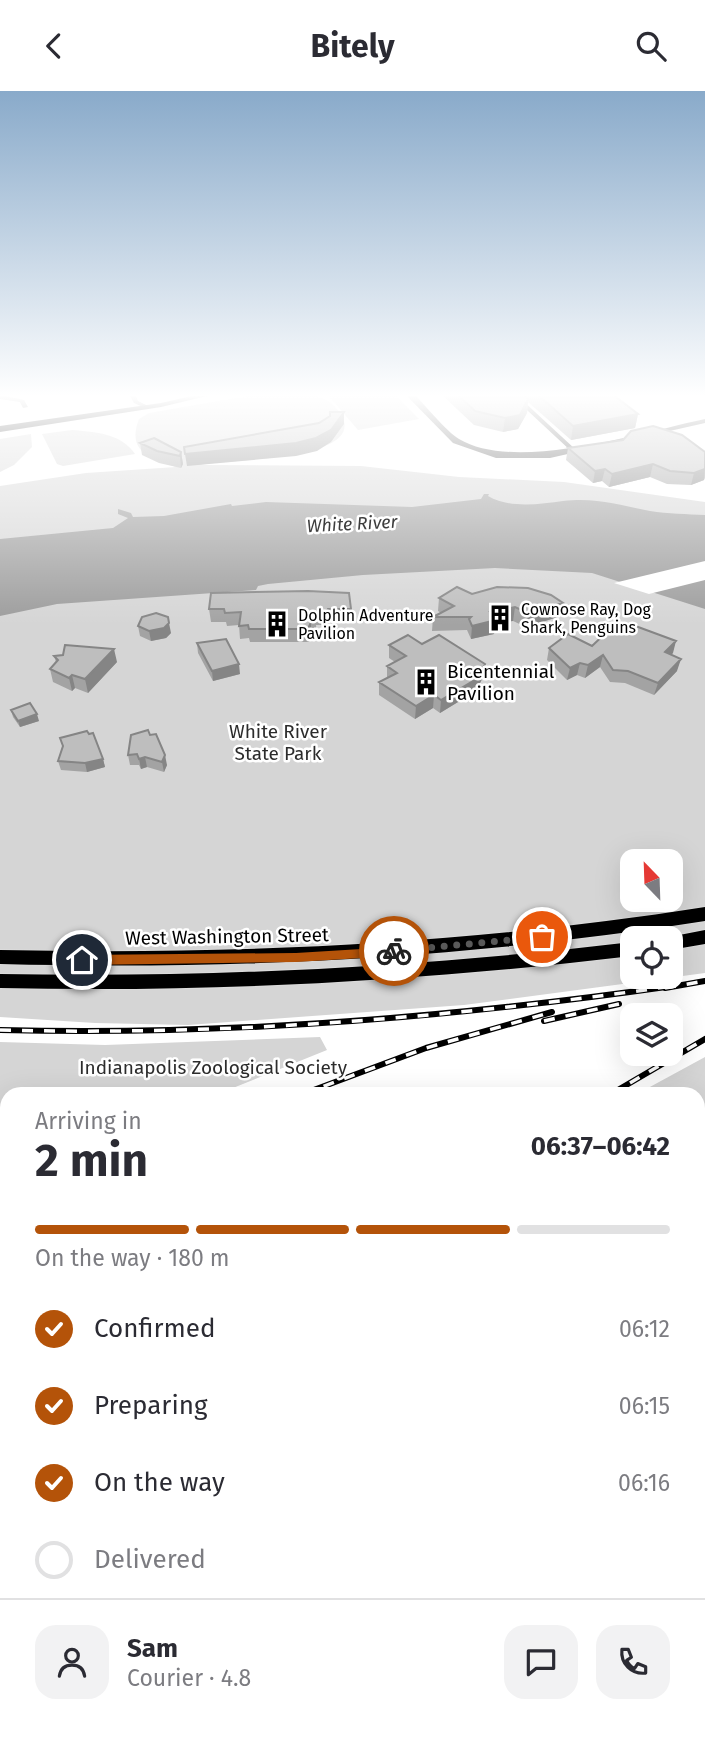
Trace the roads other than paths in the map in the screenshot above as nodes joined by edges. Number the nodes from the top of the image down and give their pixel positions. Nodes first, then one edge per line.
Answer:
1 (705, 914) edge
2 (705, 937) edge
3 (683, 941) edge
4 (620, 950) edge
5 (0, 957) edge
6 (0, 981) edge

1 - 5 main road, West Washington Street
2 - 3 main road
4 - 6 main road

